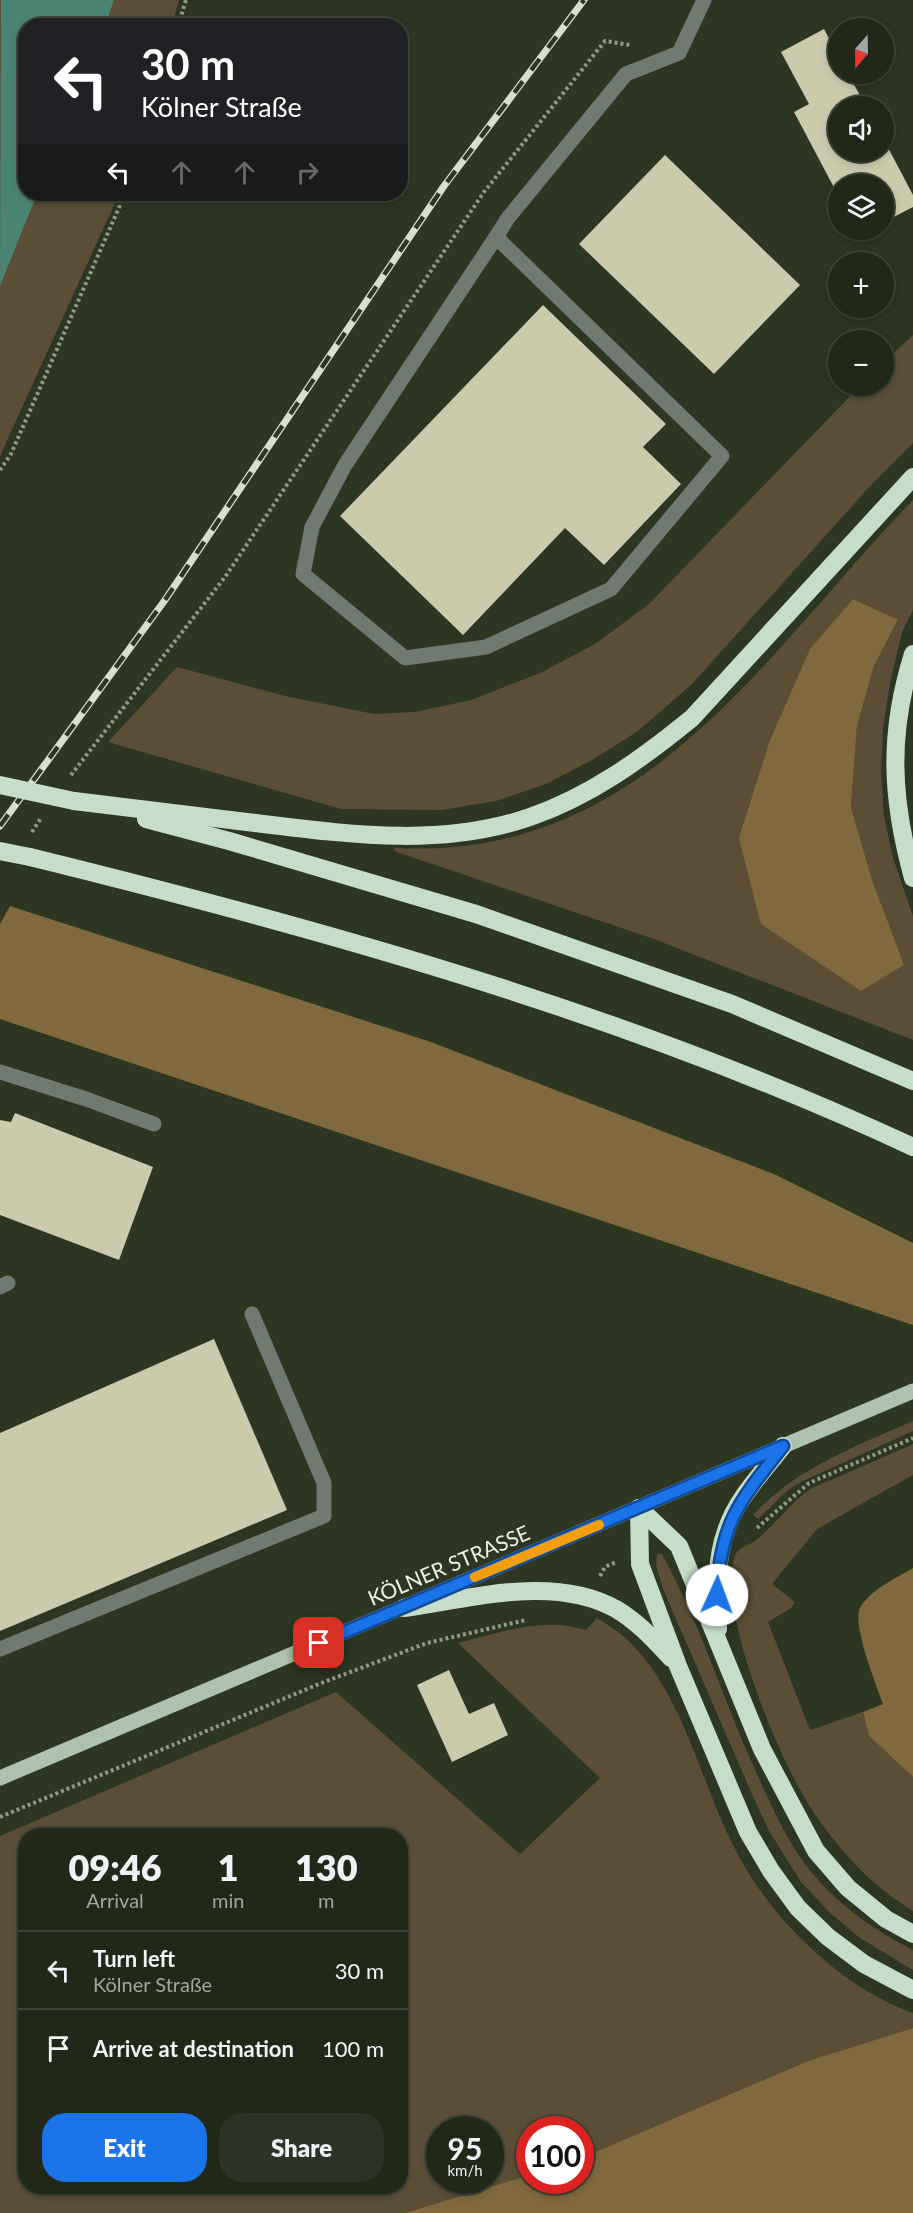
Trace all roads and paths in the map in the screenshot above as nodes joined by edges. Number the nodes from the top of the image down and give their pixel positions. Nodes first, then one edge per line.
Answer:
1 (186, 0) edge
2 (704, 0) edge
3 (180, 18) edge
4 (636, 46) dead end
5 (122, 201) edge
6 (496, 237) junction
7 (0, 470) edge
8 (913, 477) edge
9 (913, 654) edge
10 (90, 748) dead end
11 (0, 785) edge
12 (74, 801) junction
13 (0, 851) edge
14 (913, 878) edge
15 (0, 1072) edge
16 (913, 1081) edge
17 (154, 1124) dead end
18 (913, 1148) edge
19 (252, 1314) dead end
20 (913, 1391) edge
21 (913, 1438) edge
22 (783, 1446) junction
23 (639, 1508) junction
24 (726, 1530) junction
25 (640, 1552) junction
26 (590, 1598) junction
27 (404, 1608) junction
28 (532, 1619) dead end
29 (719, 1640) junction
30 (0, 1649) edge
31 (678, 1666) junction
32 (0, 1778) edge
33 (0, 1817) edge
34 (913, 1934) edge
35 (913, 1990) edge

1 - 3 path
2 - 6 street
4 - 10 path
5 - 7 path
6 - 6 street
8 - 12 highway
9 - 14 highway
11 - 12 highway, bridge
12 - 16 highway
13 - 18 highway, bridge
15 - 17 street
19 - 30 street
20 - 22 main road, KÖLNER STRASSE
21 - 24 path
22 - 23 main road, KÖLNER STRASSE
22 - 24 highway
23 - 25 highway
23 - 27 main road, KÖLNER STRASSE
23 - 29 highway
24 - 29 highway
25 - 26 path
25 - 31 highway
26 - 27 highway
26 - 31 highway
27 - 32 main road, KÖLNER STRASSE
28 - 33 path
29 - 34 highway
31 - 35 highway

